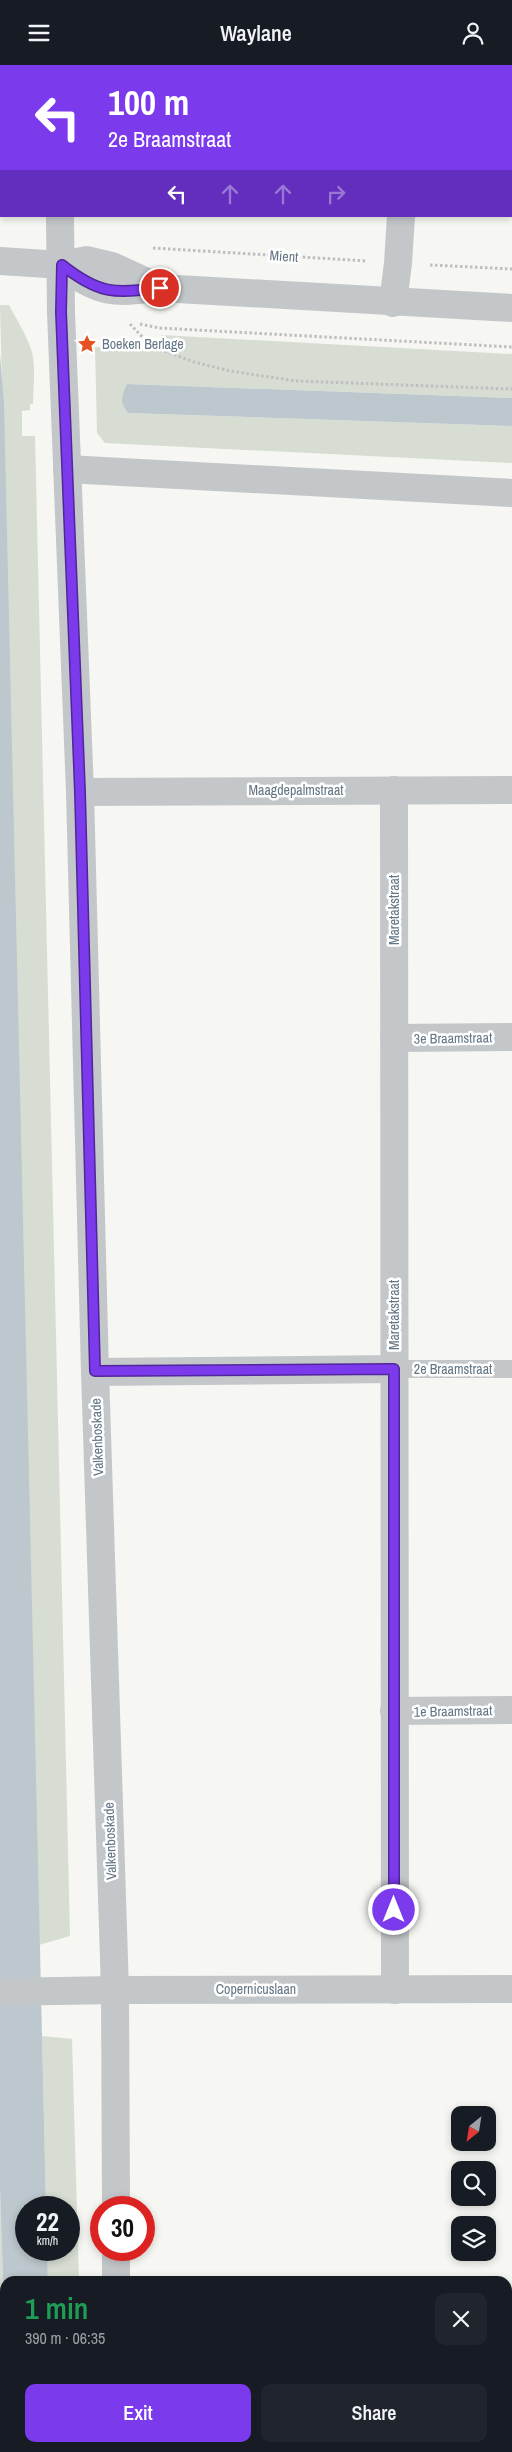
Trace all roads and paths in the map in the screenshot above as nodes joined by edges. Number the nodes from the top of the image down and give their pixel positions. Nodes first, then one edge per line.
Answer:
1 (60, 217) edge
2 (401, 217) edge
3 (152, 248) dead end
4 (0, 261) edge
5 (398, 263) junction
6 (62, 265) junction
7 (512, 269) edge
8 (393, 303) junction
9 (512, 308) edge
10 (512, 347) edge
11 (512, 389) edge
12 (66, 469) junction
13 (512, 493) edge
14 (394, 790) junction
15 (512, 790) edge
16 (80, 792) junction
17 (512, 1037) edge
18 (394, 1039) junction
19 (394, 1369) junction
20 (512, 1369) edge
21 (95, 1371) junction
22 (512, 1710) edge
23 (394, 1711) junction
24 (395, 1989) junction
25 (512, 1989) edge
26 (115, 1990) junction
27 (0, 1992) edge
28 (116, 2196) edge
29 (116, 2261) edge
30 (116, 2276) edge

1 - 6 street, Valkenboskade
2 - 5 street
3 - 5 path, Mient
4 - 6 street
5 - 7 path, Mient
5 - 8 street
6 - 8 street
6 - 12 street, Valkenboskade
8 - 9 street
10 - 11 path
12 - 13 street
12 - 16 street, Valkenboskade
14 - 15 street, Maagdepalmstraat
14 - 16 street, Maagdepalmstraat
14 - 18 street, Maretakstraat
16 - 21 street, Valkenboskade
17 - 18 street, 3e Braamstraat
18 - 19 street, Maretakstraat
19 - 20 lane, 2e Braamstraat
19 - 21 street, 2e Braamstraat
19 - 23 street, Maretakstraat
21 - 26 street, Valkenboskade
22 - 23 street, 1e Braamstraat
23 - 24 street, Maretakstraat
24 - 25 street, Copernicuslaan
24 - 26 street, Copernicuslaan
26 - 27 street, Copernicuslaan
26 - 28 street, Valkenboskade
29 - 30 street

